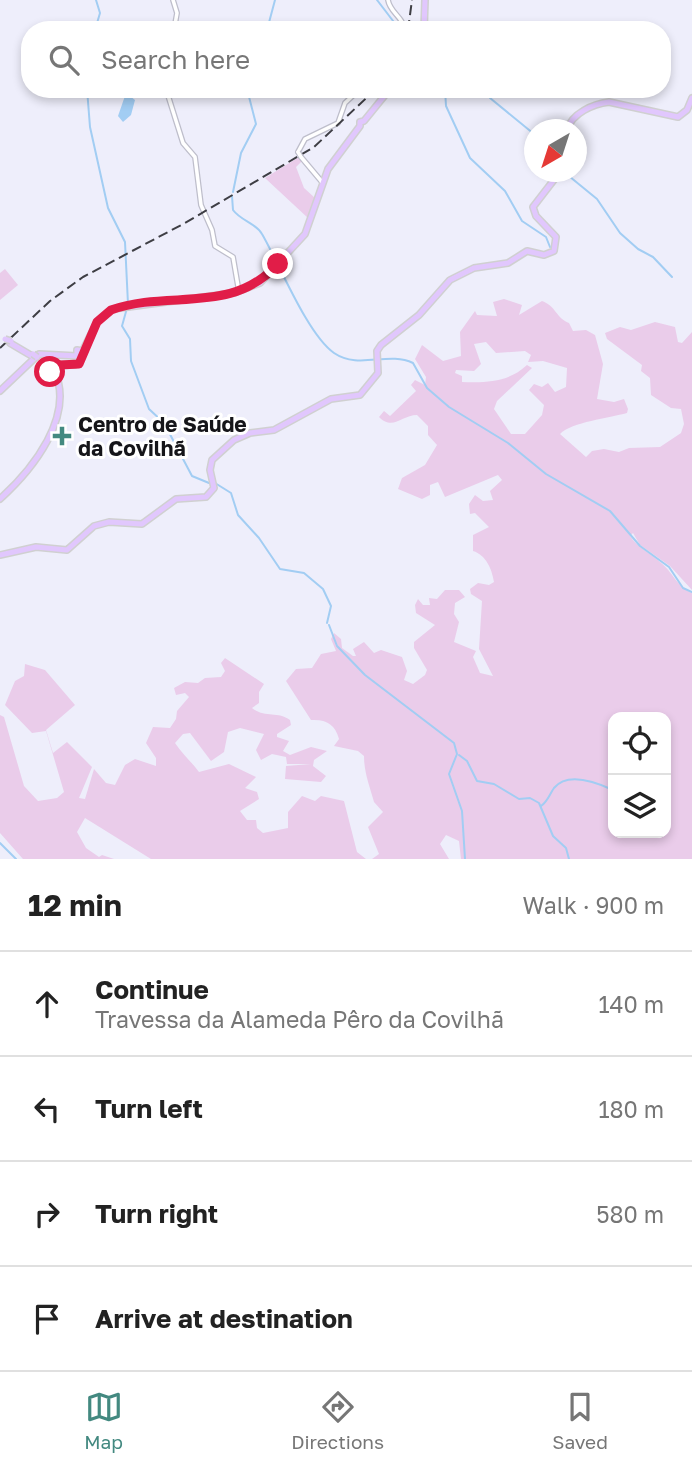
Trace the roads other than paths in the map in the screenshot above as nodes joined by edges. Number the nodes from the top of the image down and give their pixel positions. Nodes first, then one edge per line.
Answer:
1 (173, 0) edge
2 (388, 0) edge
3 (425, 0) edge
4 (176, 21) edge
5 (402, 21) edge
6 (424, 21) edge
7 (169, 98) edge
8 (350, 98) edge
9 (383, 98) edge
10 (692, 98) edge
11 (574, 119) edge
12 (322, 182) junction
13 (552, 182) edge
14 (239, 289) junction
15 (5, 340) edge
16 (80, 353) junction
17 (53, 367) junction
18 (0, 393) edge
19 (0, 497) edge
20 (0, 555) edge

1 - 4 street
2 - 5 street
3 - 6 main road
7 - 14 street
8 - 12 street
9 - 12 main road
10 - 11 main road
12 - 14 main road
13 - 20 main road
14 - 16 main road
15 - 17 main road
16 - 17 main road
16 - 18 main road
17 - 19 main road

